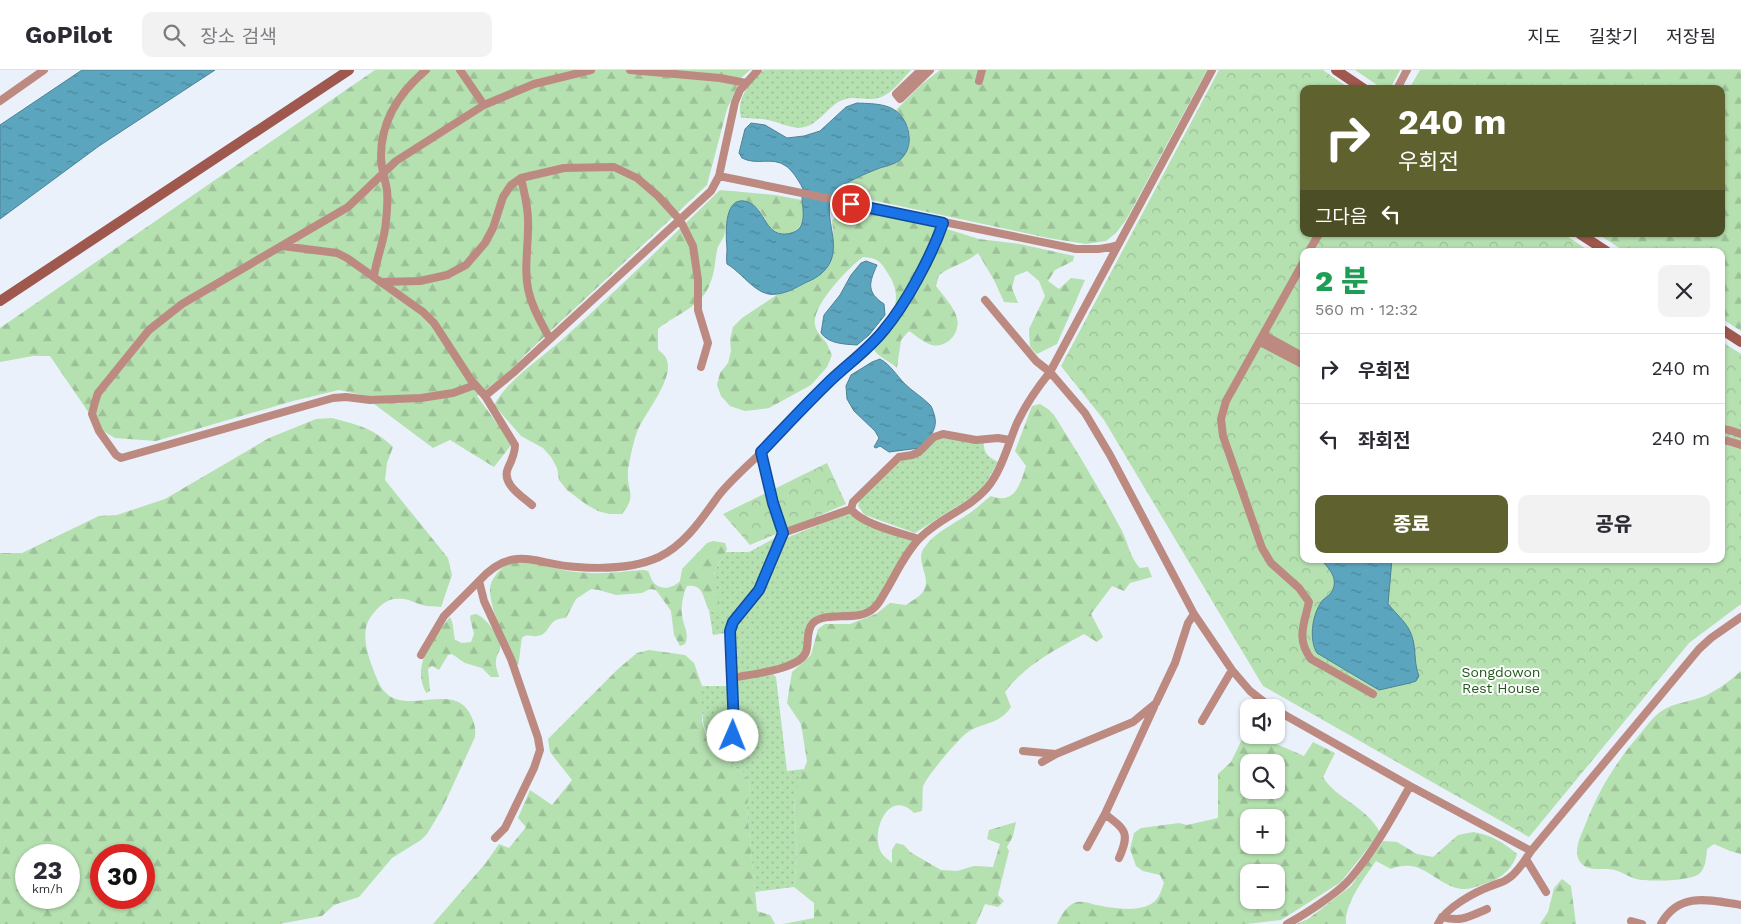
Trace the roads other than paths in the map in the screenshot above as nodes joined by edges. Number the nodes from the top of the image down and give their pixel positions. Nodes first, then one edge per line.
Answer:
1 (44, 70) edge
2 (349, 70) edge
3 (426, 70) edge
4 (460, 70) edge
5 (591, 70) edge
6 (630, 70) edge
7 (758, 70) edge
8 (921, 70) edge
9 (930, 70) edge
10 (982, 70) edge
11 (1212, 70) edge
12 (1336, 70) edge
13 (1407, 70) edge
14 (979, 82) dead end
15 (746, 83) junction
16 (1358, 85) edge
17 (1399, 85) edge
18 (0, 100) edge
19 (484, 105) junction
20 (383, 174) junction
21 (719, 176) junction
22 (520, 178) junction
23 (680, 220) junction
24 (943, 223) junction
25 (1585, 237) edge
26 (1118, 244) junction
27 (282, 246) junction
28 (1601, 248) edge
29 (1300, 268) edge
30 (377, 280) junction
31 (985, 300) dead end
32 (0, 301) edge
33 (1725, 332) edge
34 (550, 339) junction
35 (1262, 339) junction
36 (1741, 342) edge
37 (1300, 355) edge
38 (1300, 363) edge
39 (701, 367) dead end
40 (1050, 372) junction
41 (475, 385) junction
42 (485, 396) junction
43 (1725, 430) edge
44 (1741, 434) edge
45 (1010, 440) junction
46 (1725, 441) edge
47 (1741, 445) edge
48 (761, 452) junction
49 (532, 505) dead end
50 (851, 509) junction
51 (783, 533) junction
52 (919, 539) junction
53 (479, 581) junction
54 (1194, 614) junction
55 (1741, 617) edge
56 (420, 655) dead end
57 (1232, 670) junction
58 (733, 678) junction
59 (1373, 694) dead end
60 (1260, 699) edge
61 (1156, 703) junction
62 (1285, 715) edge
63 (1202, 721) dead end
64 (1023, 751) dead end
65 (1056, 754) junction
66 (724, 756) dead end
67 (1042, 762) dead end
68 (1410, 786) junction
69 (1105, 814) junction
70 (495, 838) dead end
71 (1088, 847) dead end
72 (1532, 851) junction
73 (1119, 858) dead end
74 (1526, 859) junction
75 (1546, 892) dead end
76 (1741, 905) edge
77 (1486, 909) dead end
78 (1438, 922) edge
79 (1631, 922) dead end
80 (1287, 924) edge
81 (1642, 924) edge
82 (1661, 924) edge

1 - 18 street
2 - 32 main road
3 - 20 street
4 - 19 street
5 - 19 street
6 - 15 street
7 - 15 street
8 - 9 street
10 - 14 street
11 - 26 street
12 - 16 main road
13 - 17 street
15 - 21 street
19 - 20 street
20 - 27 street
20 - 30 street
21 - 23 street
21 - 24 street
22 - 23 street
22 - 30 street
22 - 34 street
23 - 34 street
23 - 39 street
24 - 26 street
24 - 48 street
25 - 28 main road
26 - 40 street
27 - 30 street
27 - 41 street
29 - 35 street
30 - 41 street
31 - 40 street
33 - 36 main road
34 - 42 street
35 - 37 street
35 - 38 street
35 - 59 street
40 - 45 street
40 - 54 street
41 - 42 street
42 - 49 street
43 - 44 street
45 - 50 street
45 - 52 street
46 - 47 street
48 - 51 street
48 - 53 street
50 - 51 street
50 - 52 street
51 - 58 street
52 - 58 street
53 - 56 street
53 - 70 street
54 - 57 street
54 - 61 street
55 - 72 street
57 - 60 street
57 - 63 street
58 - 66 street
61 - 65 street
61 - 69 street
62 - 68 street
64 - 65 street
65 - 67 street
68 - 72 street
68 - 80 street
69 - 71 street
69 - 73 street
72 - 74 street
74 - 75 street
74 - 78 street
76 - 82 street
77 - 78 street
79 - 81 street

